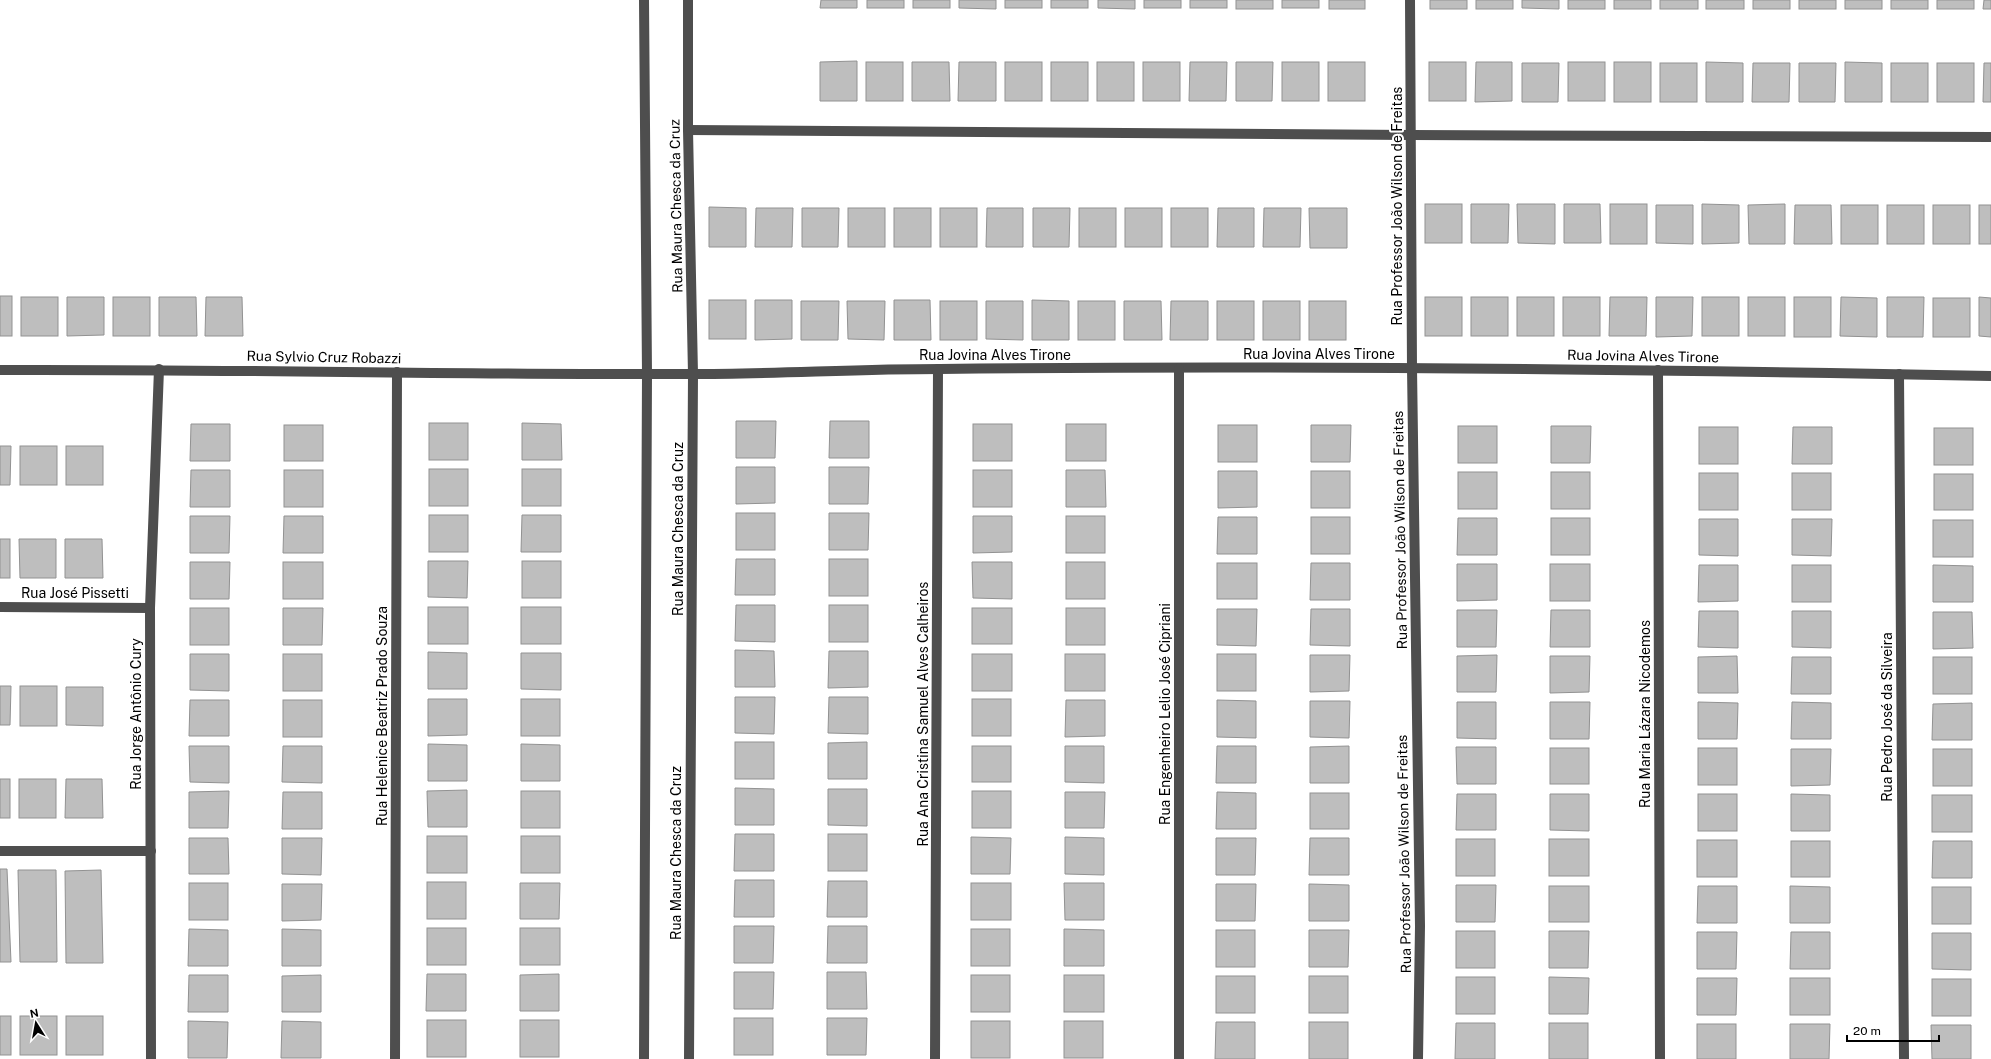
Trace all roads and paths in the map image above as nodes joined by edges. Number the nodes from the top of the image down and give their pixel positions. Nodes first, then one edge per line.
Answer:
1 (644, 0) edge
2 (688, 0) edge
3 (1410, 0) edge
4 (688, 130) junction
5 (1411, 136) junction
6 (1991, 137) edge
7 (938, 368) junction
8 (1179, 368) junction
9 (1412, 368) junction
10 (159, 369) junction
11 (0, 370) edge
12 (1658, 370) junction
13 (397, 372) junction
14 (648, 374) junction
15 (693, 374) junction
16 (1899, 374) junction
17 (1991, 376) edge
18 (0, 607) edge
19 (150, 608) junction
20 (0, 851) edge
21 (151, 851) junction
22 (151, 1059) edge
23 (395, 1059) edge
24 (644, 1059) edge
25 (689, 1059) edge
26 (935, 1059) edge
27 (1179, 1059) edge
28 (1418, 1059) edge
29 (1660, 1059) edge
30 (1904, 1059) edge

1 - 14 street, Rua Maura Chesca da Cruz
2 - 4 street, Rua Maura Chesca da Cruz
3 - 5 street, Rua Professor João Wilson de Freitas
4 - 5 street
4 - 15 street, Rua Maura Chesca da Cruz
5 - 6 street
5 - 9 street, Rua Professor João Wilson de Freitas
7 - 8 street, Rua Jovina Alves Tirone
7 - 15 street, Rua Jovina Alves Tirone
7 - 26 street, Rua Ana Cristina Samuel Alves Calheiros
8 - 9 street, Rua Jovina Alves Tirone
8 - 27 street, Rua Engenheiro Lelio José Cipriani
9 - 12 street, Rua Jovina Alves Tirone
9 - 28 street, Rua Professor João Wilson de Freitas
10 - 11 street, Rua Sylvio Cruz Robazzi
10 - 13 street, Rua Sylvio Cruz Robazzi
10 - 19 street, Rua Jorge Antônio Cury
12 - 16 street, Rua Jovina Alves Tirone
12 - 29 street, Rua Maria Lázara Nicodemos
13 - 14 street, Rua Sylvio Cruz Robazzi
13 - 23 street, Rua Helenice Beatriz Prado Souza
14 - 15 street, Rua Jovina Alves Tirone
14 - 24 street, Rua Maura Chesca da Cruz
15 - 25 street, Rua Maura Chesca da Cruz
16 - 17 street, Rua Jovina Alves Tirone
16 - 30 street, Rua Pedro José da Silveira
18 - 19 street, Rua José Pissetti
19 - 21 street, Rua Jorge Antônio Cury
20 - 21 street
21 - 22 street, Rua Jorge Antônio Cury

